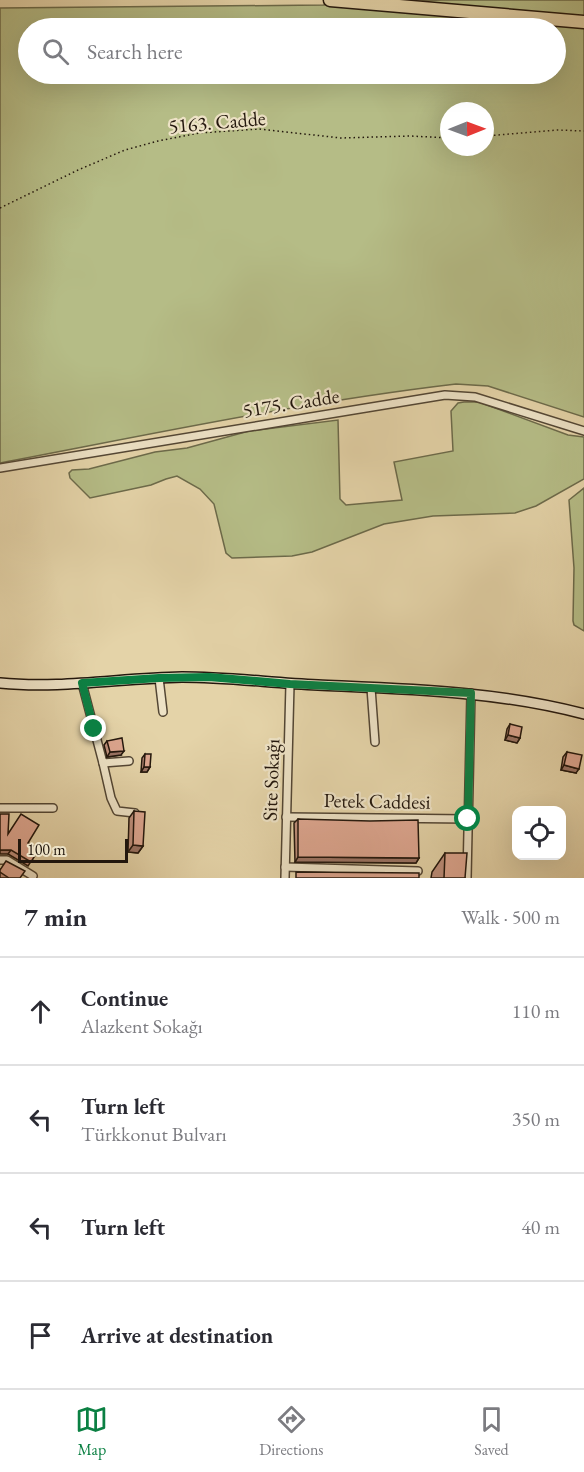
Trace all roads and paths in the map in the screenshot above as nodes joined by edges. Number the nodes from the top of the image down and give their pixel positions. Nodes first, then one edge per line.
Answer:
1 (330, 0) edge
2 (538, 18) edge
3 (566, 20) edge
4 (584, 22) edge
5 (584, 131) edge
6 (494, 135) edge
7 (440, 138) edge
8 (0, 208) edge
9 (584, 430) edge
10 (0, 468) edge
11 (159, 678) junction
12 (0, 683) edge
13 (82, 683) junction
14 (290, 684) junction
15 (371, 688) junction
16 (471, 693) junction
17 (163, 712) dead end
18 (584, 714) edge
19 (375, 742) dead end
20 (129, 761) dead end
21 (103, 763) junction
22 (0, 808) edge
23 (53, 808) dead end
24 (135, 813) edge
25 (286, 817) junction
26 (468, 819) junction
27 (0, 860) edge
28 (285, 867) junction
29 (418, 871) edge
30 (33, 876) dead end
31 (285, 878) edge
32 (467, 878) edge

1 - 2 highway
3 - 4 highway
5 - 6 path
7 - 8 path, 5163. Cadde
9 - 10 street, 5175. Cadde
11 - 13 street
11 - 14 street
11 - 17 street
12 - 13 street
13 - 21 street
14 - 15 street
14 - 25 street, Site Sokağı
15 - 16 street
15 - 19 street
16 - 18 street
16 - 26 street
20 - 21 street
21 - 24 street
22 - 23 street
25 - 26 street, Petek Caddesi
25 - 28 street, Site Sokağı
26 - 32 street
27 - 30 street
28 - 29 street
28 - 31 street, Site Sokağı

